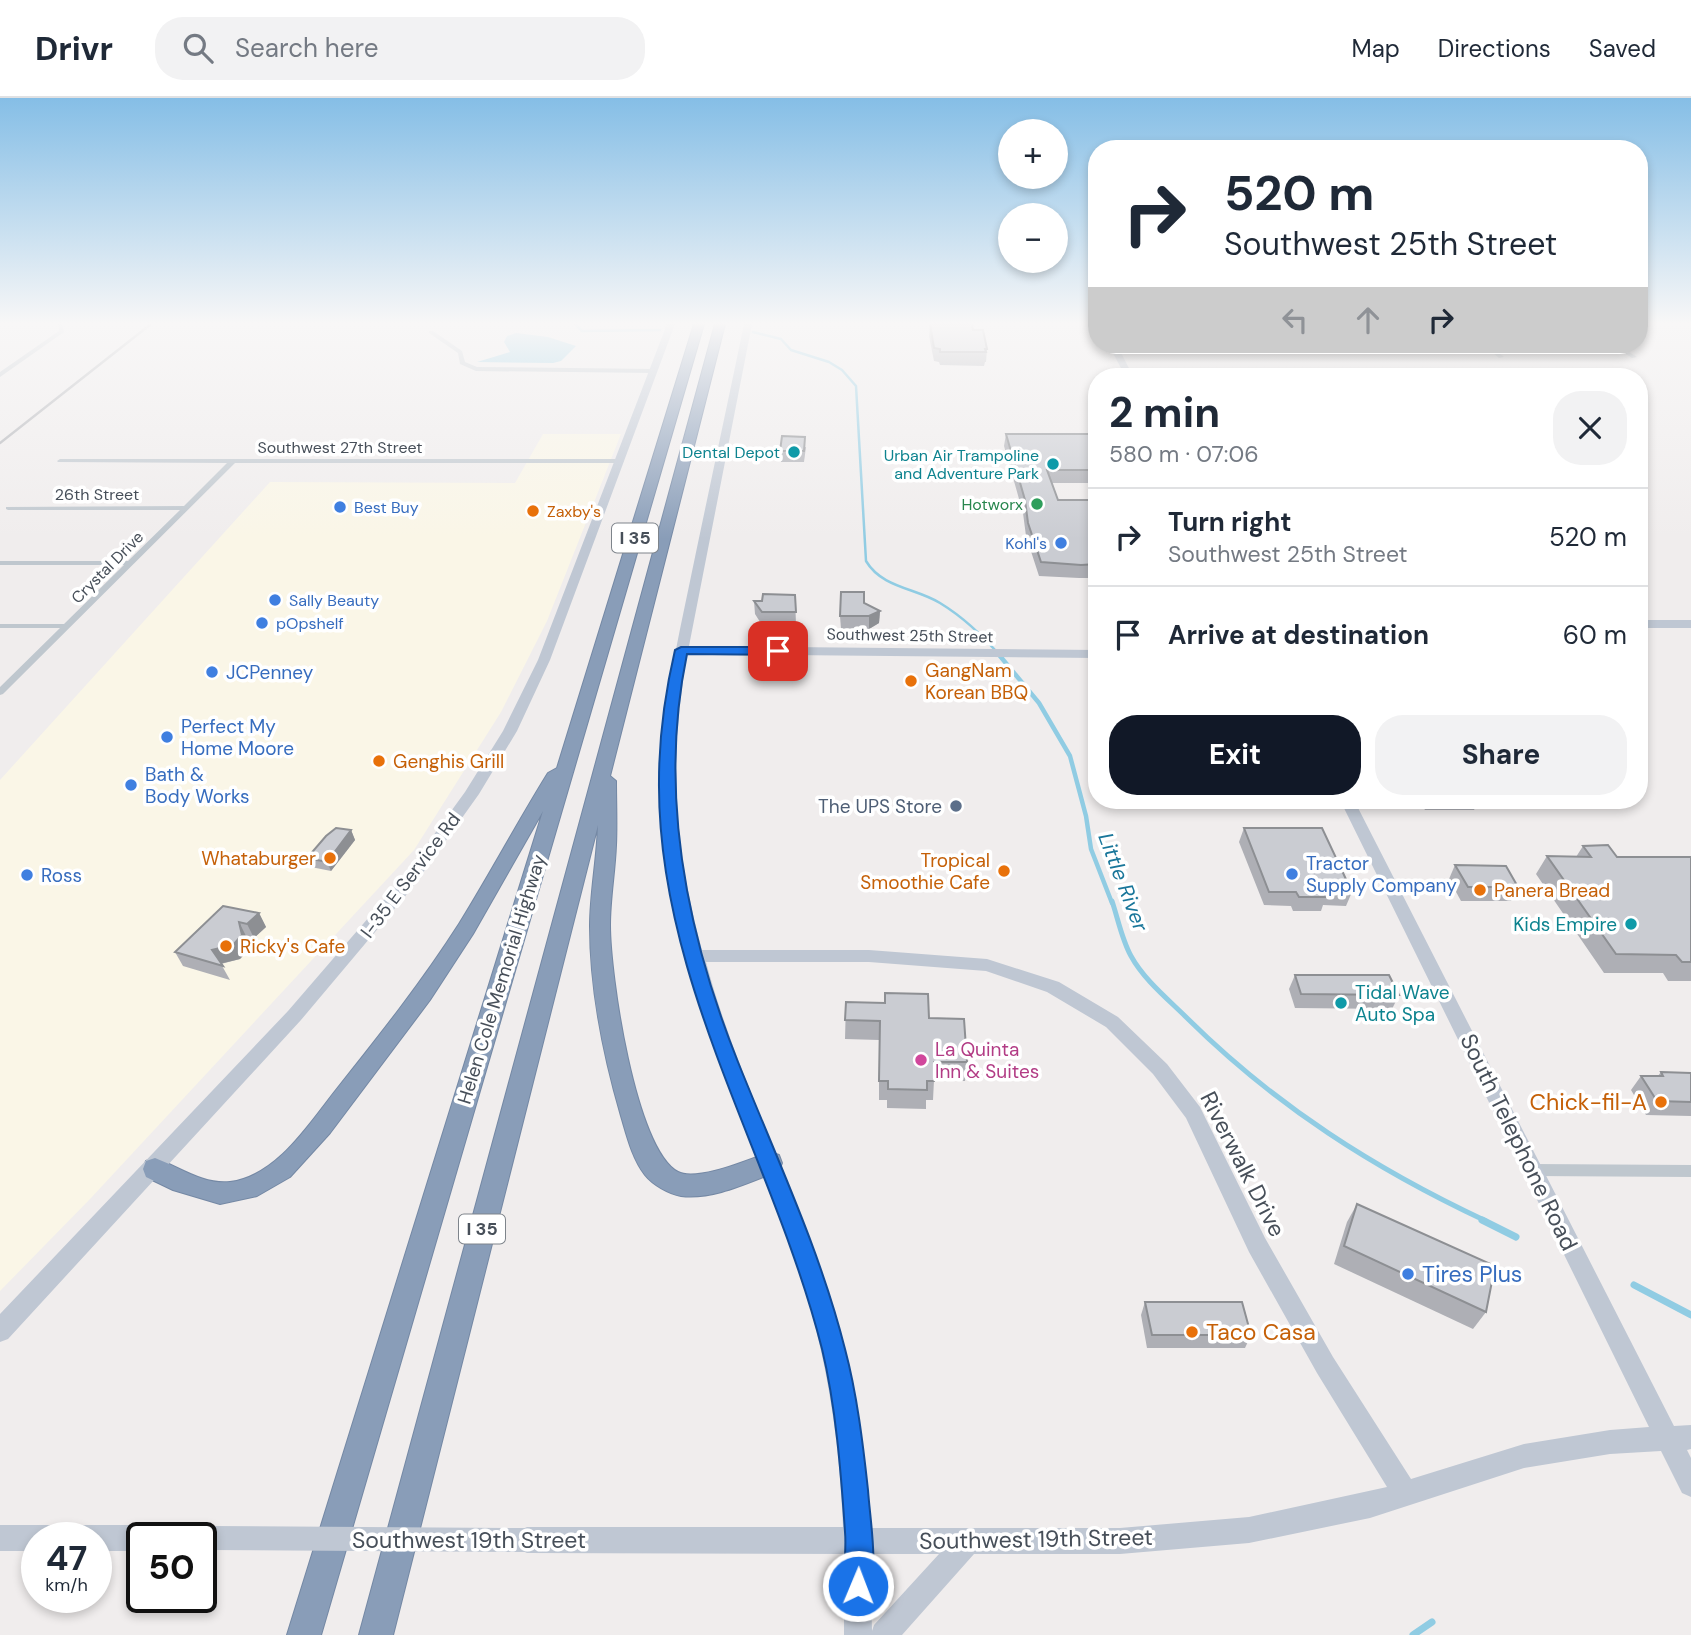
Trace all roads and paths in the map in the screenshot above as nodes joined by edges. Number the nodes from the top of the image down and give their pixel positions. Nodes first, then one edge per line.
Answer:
1 (645, 396) edge
2 (677, 396) edge
3 (701, 396) edge
4 (733, 396) edge
5 (60, 461) dead end
6 (233, 461) junction
7 (621, 461) junction
8 (8, 508) dead end
9 (185, 508) junction
10 (0, 563) edge
11 (130, 563) junction
12 (1648, 615) edge
13 (1691, 615) edge
14 (1648, 624) edge
15 (1691, 624) edge
16 (0, 626) edge
17 (67, 626) junction
18 (681, 650) junction
19 (1088, 654) edge
20 (0, 692) edge
21 (607, 751) junction
22 (570, 752) junction
23 (1352, 809) edge
24 (694, 957) junction
25 (770, 1163) junction
26 (155, 1169) junction
27 (1533, 1170) junction
28 (1691, 1171) edge
29 (0, 1331) edge
30 (1679, 1438) edge
31 (1691, 1484) edge
32 (1406, 1495) junction
33 (0, 1538) edge
34 (126, 1538) edge
35 (217, 1538) edge
36 (859, 1541) junction
37 (968, 1541) junction
38 (304, 1635) edge
39 (376, 1635) edge
40 (858, 1635) edge
41 (884, 1635) edge

1 - 7 street, I-35 E Service Rd
2 - 22 highway, Helen Cole Memorial Highway / I 35
3 - 21 highway, Helen Cole Memorial Highway / I 35
4 - 18 street
5 - 6 street, Southwest 27th Street
6 - 7 street, Southwest 27th Street
6 - 9 street, Crystal Drive
7 - 26 street, I-35 E Service Rd
8 - 9 street, 26th Street
9 - 11 street, Crystal Drive
10 - 11 street
11 - 17 street, Crystal Drive
12 - 13 street
14 - 15 street
16 - 17 street
17 - 20 street, Crystal Drive
18 - 19 street, Southwest 25th Street
18 - 24 street
21 - 25 highway
21 - 39 highway, Helen Cole Memorial Highway / I 35
22 - 26 highway
22 - 38 highway, Helen Cole Memorial Highway / I 35
23 - 27 street, South Telephone Road
24 - 25 street
24 - 32 street, Riverwalk Drive
25 - 36 street
26 - 29 street, I-35 E Service Rd
27 - 28 street
27 - 30 street, South Telephone Road
30 - 31 street, South Telephone Road
30 - 32 street, Southwest 19th Street
32 - 37 street, Southwest 19th Street
33 - 34 street, Southwest 19th Street
35 - 36 street, Southwest 19th Street, bridge
36 - 37 street, Southwest 19th Street
36 - 40 street
37 - 41 street

